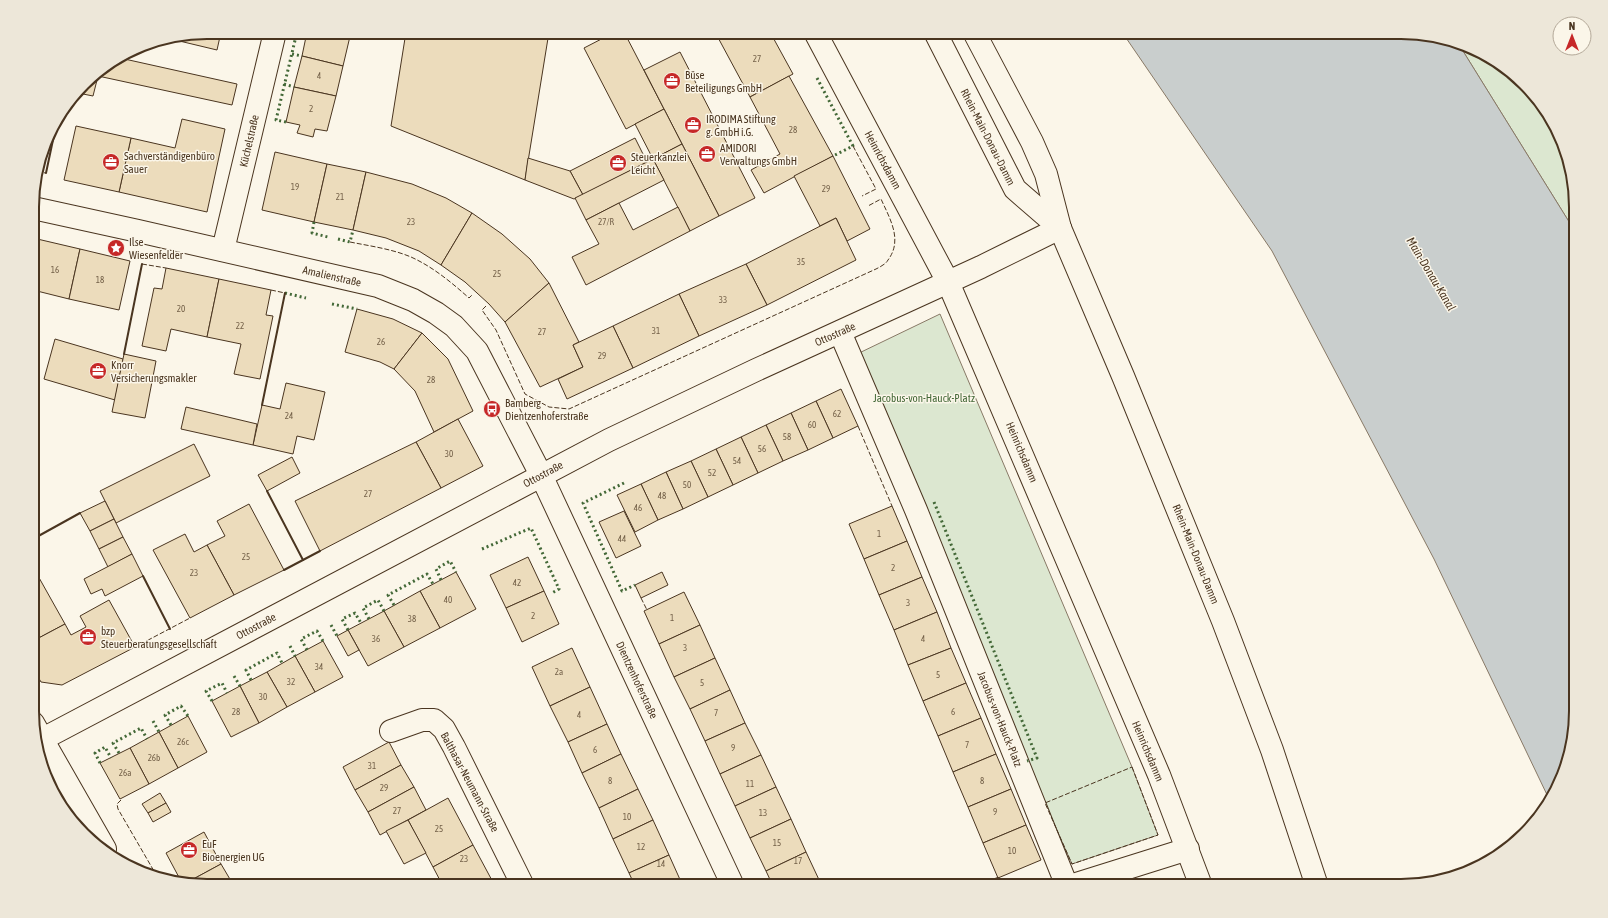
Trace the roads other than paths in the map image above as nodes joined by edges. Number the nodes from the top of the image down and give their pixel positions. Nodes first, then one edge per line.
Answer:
1 (273, 39) edge
2 (818, 39) edge
3 (939, 39) edge
4 (978, 39) edge
5 (39, 209) edge
6 (1060, 228) junction
7 (223, 250) junction
8 (948, 282) junction
9 (840, 332) junction
10 (542, 475) junction
11 (391, 731) dead end
12 (40, 733) edge
13 (41, 739) edge
14 (100, 840) edge
15 (1188, 849) junction
16 (520, 879) edge
17 (730, 879) edge
18 (1066, 879) edge
19 (1092, 879) edge
20 (1199, 879) edge
21 (1314, 879) edge

1 - 7 street, Küchelstraße
2 - 8 street, Heinrichsdamm
3 - 6 street, Rhein-Main-Donau-Damm
4 - 6 street, Rhein-Main-Donau-Damm
5 - 7 street, Amalienstraße
6 - 8 street, Ottostraße
6 - 21 street, Rhein-Main-Donau-Damm
7 - 10 street, Amalienstraße
8 - 9 street, Ottostraße
8 - 15 street, Heinrichsdamm
9 - 10 street, Ottostraße
9 - 18 street, Jacobus-von-Hauck-Platz
10 - 12 street, Ottostraße
10 - 17 street, Dientzenhoferstraße
11 - 16 street, Balthasar-Neumann-Straße
13 - 14 street
15 - 19 street
15 - 20 street, Heinrichsdamm

